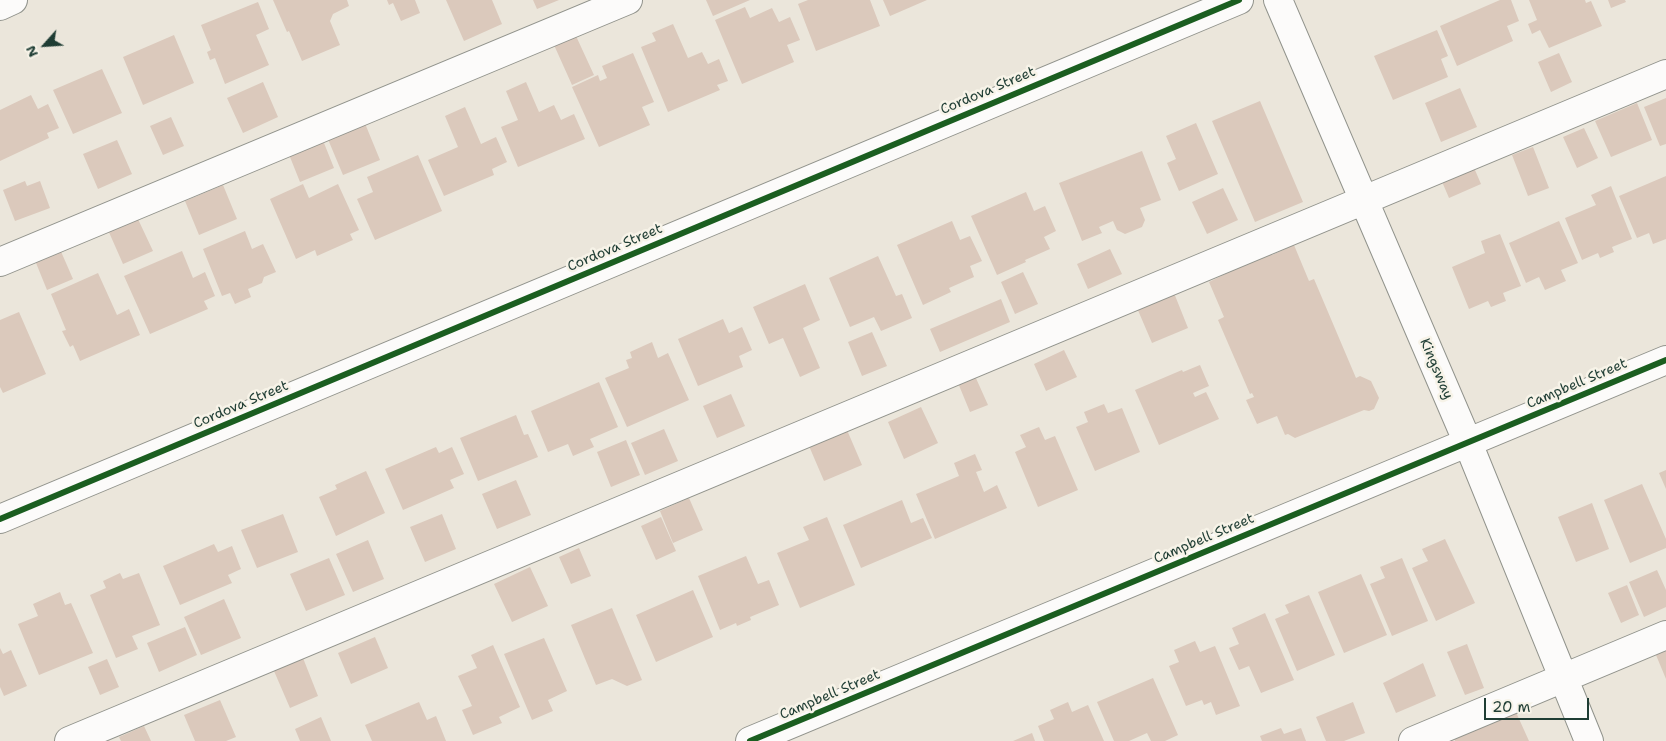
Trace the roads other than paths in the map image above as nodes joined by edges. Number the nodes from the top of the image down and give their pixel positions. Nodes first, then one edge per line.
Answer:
1 (13, 0) edge
2 (628, 0) edge
3 (1239, 0) edge
4 (1278, 0) edge
5 (0, 6) edge
6 (1666, 74) edge
7 (1364, 201) junction
8 (0, 262) edge
9 (1666, 360) edge
10 (1468, 443) junction
11 (0, 519) edge
12 (1666, 635) edge
13 (1563, 678) junction
14 (69, 741) edge
15 (750, 741) edge
16 (1412, 741) edge
17 (1589, 741) edge

1 - 5 street
2 - 8 street
3 - 11 street, Cordova Street
4 - 7 street, Kingsway
6 - 7 street
7 - 10 street, Kingsway
7 - 14 street
9 - 10 street, Campbell Street
10 - 13 street, Kingsway
10 - 15 street, Campbell Street
12 - 13 street
13 - 16 street
13 - 17 street, Kingsway

